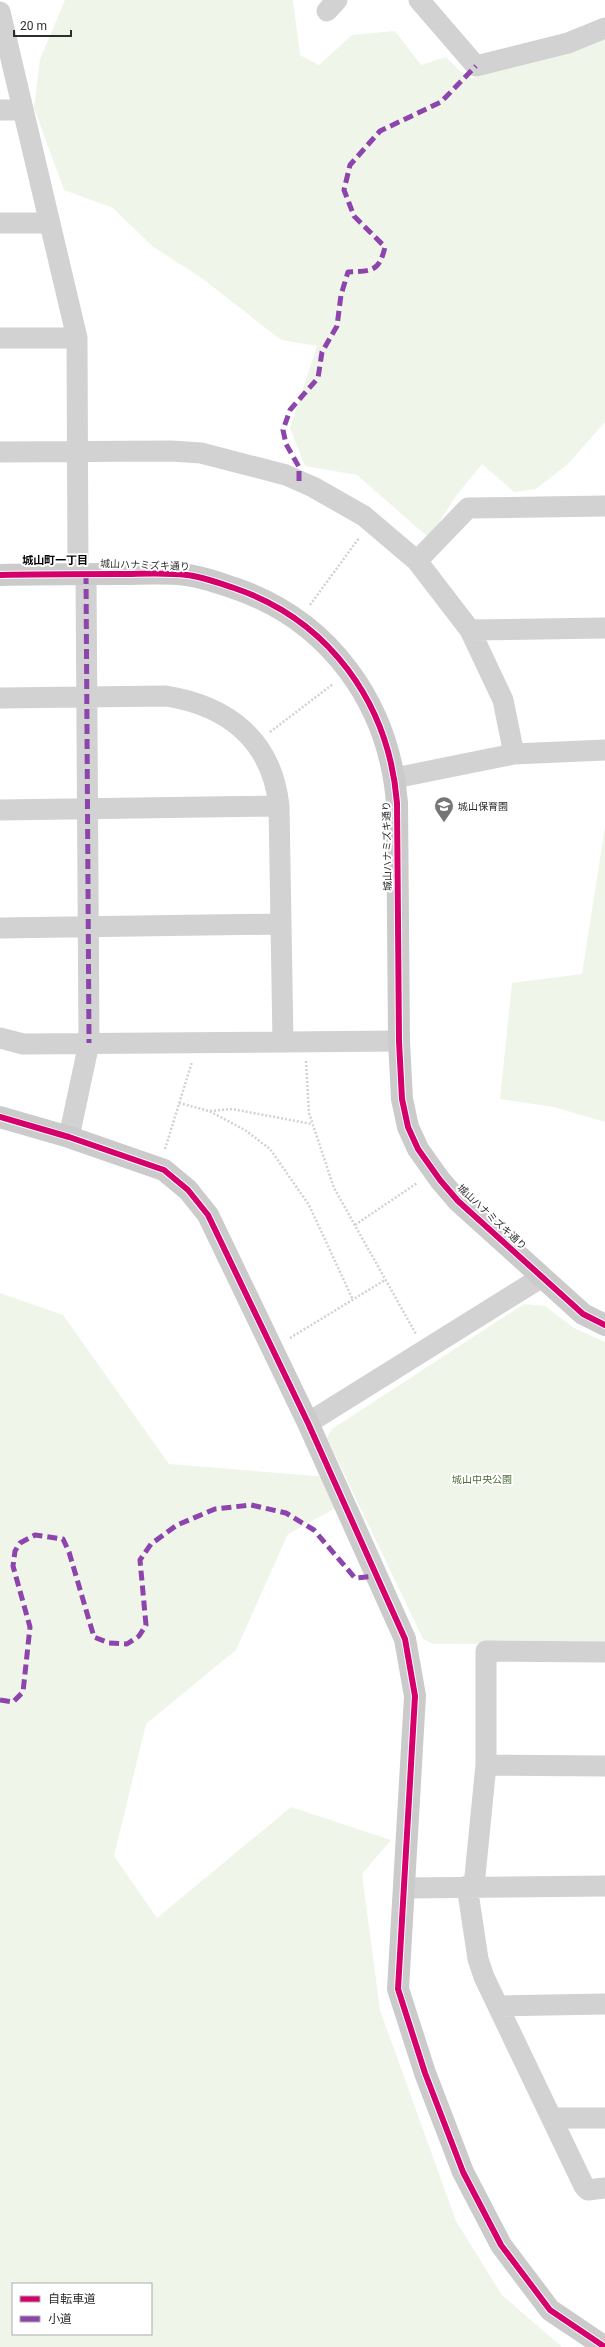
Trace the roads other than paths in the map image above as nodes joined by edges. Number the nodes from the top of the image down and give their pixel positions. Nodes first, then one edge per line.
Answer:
1 (419, 0) edge
2 (0, 12) edge
3 (605, 28) edge
4 (0, 110) edge
5 (23, 110) junction
6 (0, 223) edge
7 (50, 223) junction
8 (0, 338) edge
9 (77, 338) junction
10 (0, 452) edge
11 (78, 452) junction
12 (605, 506) edge
13 (417, 561) junction
14 (82, 574) junction
15 (0, 575) edge
16 (605, 628) edge
17 (470, 630) junction
18 (86, 697) junction
19 (0, 698) edge
20 (605, 750) edge
21 (514, 754) junction
22 (395, 778) junction
23 (279, 806) junction
24 (87, 809) junction
25 (0, 810) edge
26 (281, 924) junction
27 (87, 927) junction
28 (0, 928) edge
29 (0, 1038) edge
30 (399, 1041) junction
31 (282, 1042) junction
32 (89, 1043) junction
33 (0, 1118) edge
34 (69, 1137) junction
35 (542, 1277) junction
36 (605, 1325) edge
37 (308, 1423) junction
38 (605, 1652) edge
39 (486, 1765) junction
40 (605, 1766) edge
41 (471, 1886) junction
42 (605, 1886) edge
43 (404, 1888) junction
44 (605, 2004) edge
45 (498, 2006) junction
46 (552, 2118) junction
47 (605, 2118) edge
48 (605, 2188) edge
49 (605, 2347) edge

1 - 3 street
2 - 5 street
4 - 5 street
5 - 7 street
6 - 7 street
7 - 9 street
8 - 9 street
9 - 11 street
10 - 11 street
11 - 13 street
11 - 14 street
12 - 13 street
13 - 17 street
14 - 15 street, 城山ハナミズキ通り
14 - 18 street
14 - 22 street, 城山ハナミズキ通り
16 - 17 street
17 - 21 street
18 - 19 street
18 - 23 street
18 - 24 street
20 - 21 street
21 - 22 street
22 - 30 street, 城山ハナミズキ通り
23 - 24 street
23 - 26 street
24 - 25 street
24 - 27 street
26 - 27 street
26 - 31 street
27 - 28 street
27 - 32 street
29 - 32 street
30 - 31 street
30 - 35 street, 城山ハナミズキ通り
31 - 32 street
32 - 34 street
33 - 34 street
34 - 37 street
35 - 36 street, 城山ハナミズキ通り
35 - 37 street
37 - 43 street
38 - 39 street
39 - 40 street
39 - 41 street
41 - 42 street
41 - 43 street
41 - 45 street
43 - 49 street
44 - 45 street
45 - 46 street
46 - 47 street
46 - 48 street

